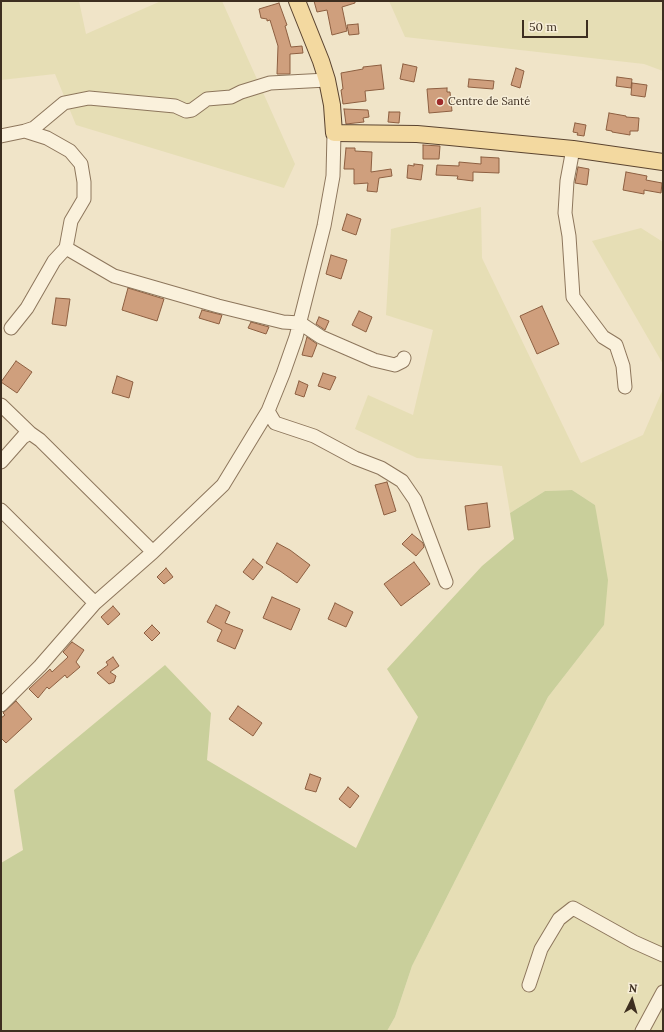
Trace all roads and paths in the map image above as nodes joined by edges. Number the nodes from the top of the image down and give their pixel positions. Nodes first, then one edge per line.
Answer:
1 (297, 1) edge
2 (327, 80) junction
3 (25, 131) junction
4 (334, 133) junction
5 (1, 136) edge
6 (573, 149) junction
7 (663, 162) edge
8 (66, 248) junction
9 (300, 323) junction
10 (11, 328) dead end
11 (404, 358) dead end
12 (625, 387) dead end
13 (1, 405) edge
14 (268, 411) junction
15 (30, 433) junction
16 (1, 462) edge
17 (1, 510) edge
18 (153, 552) junction
19 (446, 582) dead end
20 (95, 603) junction
21 (1, 705) edge
22 (663, 955) edge
23 (529, 985) dead end
24 (663, 992) edge
25 (642, 1031) edge

1 - 2 main road
2 - 3 street
2 - 4 main road
3 - 5 street
3 - 8 street
4 - 6 main road
4 - 9 street
6 - 7 main road
6 - 12 street
8 - 9 street
8 - 10 street
9 - 11 street
9 - 14 street
13 - 15 street
14 - 18 street
14 - 19 street
15 - 16 street
15 - 18 street
17 - 20 street
18 - 20 street
20 - 21 street
22 - 23 street
24 - 25 street

